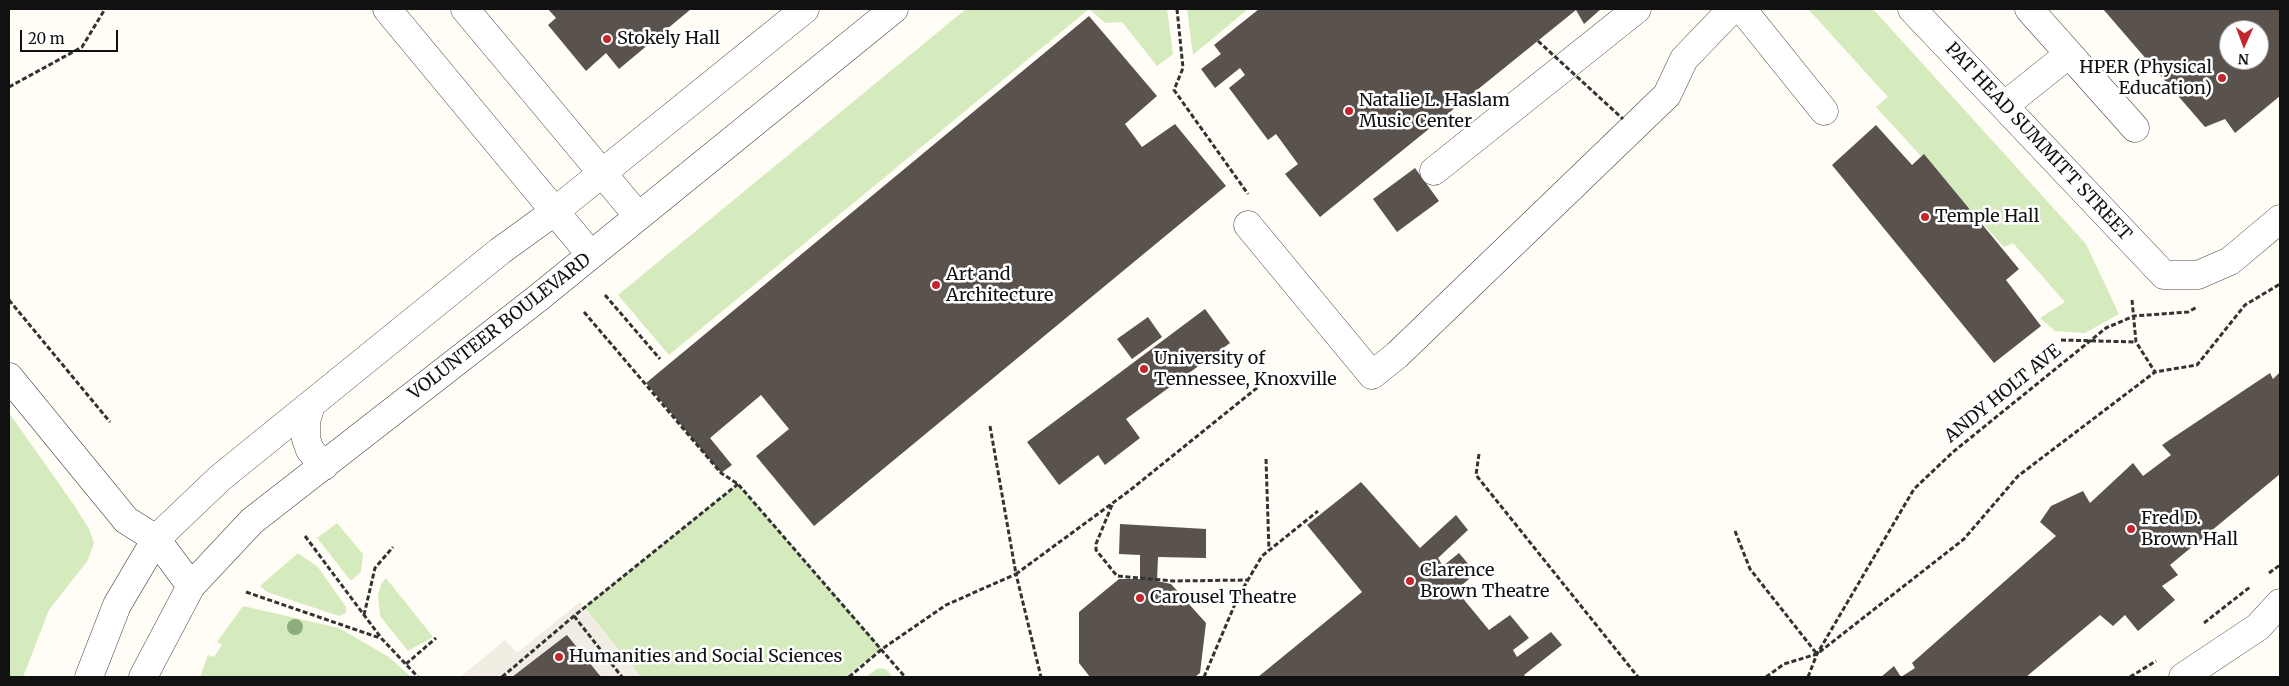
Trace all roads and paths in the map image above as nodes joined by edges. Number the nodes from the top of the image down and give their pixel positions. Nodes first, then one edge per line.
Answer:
1 (105, 9) edge
2 (387, 9) edge
3 (465, 9) edge
4 (805, 9) edge
5 (894, 9) edge
6 (1177, 9) edge
7 (1636, 9) edge
8 (1732, 9) edge
9 (1742, 9) edge
10 (1912, 9) edge
11 (2029, 9) edge
12 (1538, 40) dead end
13 (2069, 54) junction
14 (9, 87) edge
15 (2004, 106) junction
16 (1824, 111) dead end
17 (1623, 119) dead end
18 (2134, 128) dead end
19 (1434, 171) dead end
20 (602, 174) junction
21 (554, 212) junction
22 (638, 216) junction
23 (2280, 220) edge
24 (1248, 225) joint
25 (591, 255) junction
26 (2280, 284) edge
27 (605, 295) dead end
28 (9, 300) edge
29 (2132, 300) dead end
30 (2205, 304) dead end
31 (584, 312) dead end
32 (2134, 316) junction
33 (2061, 340) dead end
34 (2090, 341) junction
35 (2136, 342) junction
36 (660, 359) dead end
37 (2155, 372) junction
38 (9, 377) edge
39 (1325, 384) dead end
40 (311, 405) junction
41 (110, 422) dead end
42 (990, 426) dead end
43 (1479, 454) dead end
44 (1266, 459) dead end
45 (324, 466) junction
46 (738, 484) junction
47 (1113, 503) junction
48 (1318, 512) dead end
49 (1735, 531) dead end
50 (305, 536) dead end
51 (156, 539) junction
52 (393, 547) dead end
53 (1269, 551) junction
54 (2280, 565) edge
55 (1016, 574) junction
56 (2264, 576) dead end
57 (1247, 580) junction
58 (191, 586) junction
59 (246, 592) dead end
60 (2280, 603) edge
61 (364, 616) junction
62 (574, 616) junction
63 (382, 638) junction
64 (436, 638) dead end
65 (882, 649) junction
66 (1817, 654) junction
67 (2160, 658) dead end
68 (406, 664) junction
69 (89, 677) edge
70 (143, 677) edge
71 (418, 677) edge
72 (502, 677) edge
73 (622, 677) edge
74 (849, 677) edge
75 (906, 677) edge
76 (1041, 677) edge
77 (1204, 677) edge
78 (1638, 677) edge
79 (1766, 677) edge
80 (1808, 677) edge
81 (2130, 677) edge
82 (2183, 677) edge

1 - 14 path
2 - 21 street
3 - 20 street
4 - 20 street
5 - 22 street, VOLUNTEER BOULEVARD
6 - 24 path
7 - 19 street
8 - 24 street
9 - 16 street
10 - 15 street, PAT HEAD SUMMITT STREET
11 - 13 street
12 - 17 path, bridge
13 - 15 street
13 - 18 street
15 - 23 street, PAT HEAD SUMMITT STREET
20 - 21 street
20 - 22 street
21 - 25 street
21 - 40 street
22 - 25 street, VOLUNTEER BOULEVARD
25 - 45 street, VOLUNTEER BOULEVARD
26 - 37 path
27 - 36 path
28 - 41 path
29 - 32 path
30 - 32 path, ANDY HOLT AVE
31 - 46 path
32 - 34 path, ANDY HOLT AVE
32 - 35 path
33 - 34 path
34 - 35 path
34 - 66 path, ANDY HOLT AVE
35 - 37 path
37 - 66 path
38 - 51 street
39 - 47 path
40 - 45 street
40 - 51 street
42 - 55 path
43 - 78 path
44 - 53 path
45 - 58 street, VOLUNTEER BOULEVARD
46 - 62 path
46 - 65 path
47 - 55 path
47 - 57 path
48 - 53 path
49 - 66 path
50 - 61 path
51 - 58 street
51 - 69 street
52 - 61 path
53 - 57 path
54 - 56 path
55 - 65 path
55 - 76 path
57 - 77 path
58 - 70 street, VOLUNTEER BOULEVARD
59 - 63 path
60 - 82 street
61 - 63 path
62 - 72 path
62 - 73 path
63 - 68 path
64 - 68 path
65 - 74 path
65 - 75 path
66 - 79 path
66 - 80 path, ANDY HOLT AVE
67 - 81 path
68 - 71 path

